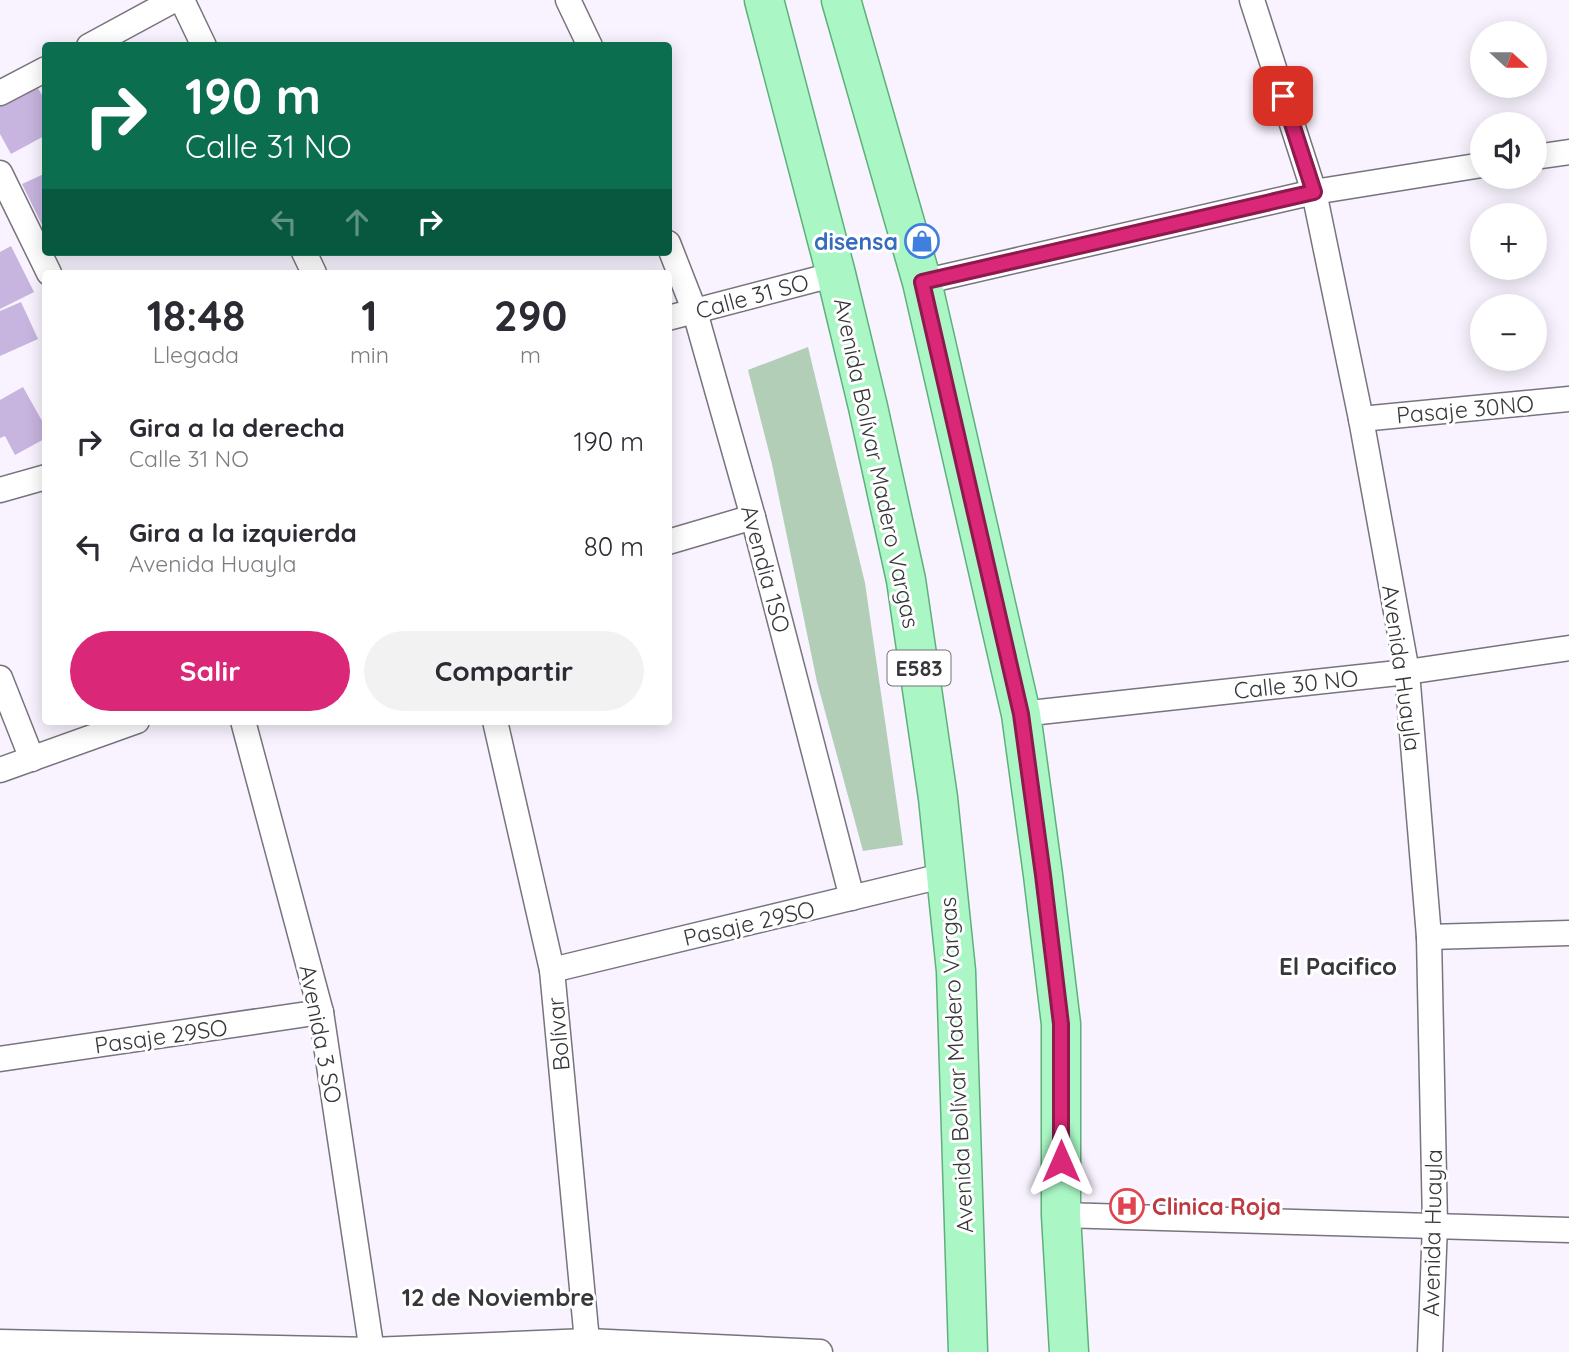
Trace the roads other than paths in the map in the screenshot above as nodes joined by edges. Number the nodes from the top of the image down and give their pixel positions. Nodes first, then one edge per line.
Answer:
1 (174, 0) edge
2 (182, 0) edge
3 (568, 0) edge
4 (764, 0) edge
5 (841, 0) edge
6 (1252, 0) edge
7 (96, 42) edge
8 (202, 42) edge
9 (588, 42) edge
10 (42, 71) edge
11 (0, 93) edge
12 (1569, 152) edge
13 (1547, 155) edge
14 (1470, 168) edge
15 (0, 173) edge
16 (1314, 192) junction
17 (672, 253) edge
18 (47, 270) edge
19 (836, 274) junction
20 (922, 282) junction
21 (695, 312) junction
22 (672, 317) edge
23 (1569, 399) edge
24 (1361, 419) junction
25 (42, 478) edge
26 (0, 490) edge
27 (753, 517) junction
28 (672, 541) edge
29 (1569, 648) edge
30 (1407, 672) junction
31 (0, 678) edge
32 (1021, 714) junction
33 (126, 725) edge
34 (244, 725) edge
35 (496, 725) edge
36 (32, 759) junction
37 (0, 770) edge
38 (946, 876) junction
39 (852, 898) junction
40 (1569, 933) edge
41 (1429, 937) junction
42 (552, 970) junction
43 (321, 1012) junction
44 (0, 1059) edge
45 (1061, 1215) junction
46 (1436, 1225) junction
47 (1569, 1230) edge
48 (0, 1342) edge
49 (586, 1346) edge
50 (372, 1351) edge
51 (820, 1352) edge
52 (968, 1352) edge
53 (1069, 1352) edge
54 (1430, 1352) edge

1 - 7 street
2 - 8 street
3 - 9 street
4 - 19 main road, Avenida Bolívar Madero Vargas / E583
5 - 20 main road
6 - 16 street, Avenida Huayla
10 - 11 street
12 - 13 street
14 - 16 street
15 - 18 street
16 - 20 street
16 - 24 street, Avenida Huayla
17 - 21 street, Avendia 1SO
19 - 21 street, Calle 31 SO
19 - 38 main road, Avenida Bolívar Madero Vargas / E583
20 - 32 main road
21 - 22 street, Calle 31 SO
21 - 27 street, Avendia 1SO
23 - 24 street, Pasaje 30NO
24 - 30 street, Avenida Huayla
25 - 26 street
27 - 28 street
27 - 39 street, Avendia 1SO
29 - 30 street, Calle 30 NO
30 - 32 street, Calle 30 NO
30 - 41 street, Avenida Huayla
31 - 36 street
32 - 45 main road
33 - 36 street
34 - 43 street, Avenida 3 SO
35 - 42 street, Bolívar
36 - 37 street
38 - 39 street, Pasaje 29SO
38 - 52 main road, Avenida Bolívar Madero Vargas / E583
39 - 42 street, Pasaje 29SO
40 - 41 street
41 - 46 street, Avenida Huayla
42 - 49 street, Bolívar
43 - 44 street, Pasaje 29SO
43 - 50 street, Avenida 3 SO
45 - 46 street
45 - 53 main road
46 - 47 street
46 - 54 street, Avenida Huayla
48 - 50 street
49 - 50 street
49 - 51 street

